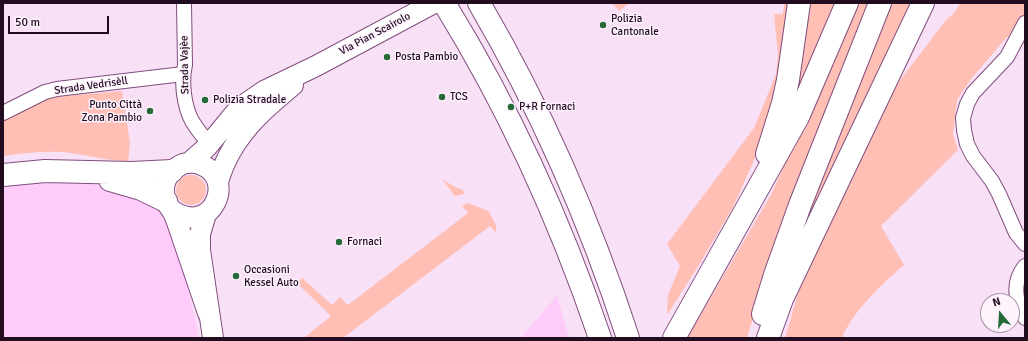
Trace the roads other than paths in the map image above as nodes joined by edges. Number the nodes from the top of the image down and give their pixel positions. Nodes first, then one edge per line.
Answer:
1 (184, 3) edge
2 (434, 3) edge
3 (444, 3) edge
4 (479, 3) edge
5 (799, 3) edge
6 (847, 3) edge
7 (880, 3) edge
8 (923, 3) edge
9 (1025, 24) edge
10 (316, 66) junction
11 (183, 74) junction
12 (4, 113) edge
13 (210, 144) junction
14 (181, 167) junction
15 (67, 172) junction
16 (3, 174) edge
17 (218, 182) junction
18 (169, 206) junction
19 (206, 214) junction
20 (740, 220) junction
21 (1025, 244) edge
22 (1025, 266) edge
23 (208, 313) junction
24 (1025, 318) edge
25 (213, 338) edge
26 (600, 338) edge
27 (628, 338) edge
28 (674, 338) edge
29 (756, 338) edge
30 (768, 338) edge

1 - 11 street, Strada Vajèe
2 - 10 main road, Via Pian Scairolo
3 - 26 highway
4 - 27 highway
5 - 20 highway
6 - 20 highway
7 - 29 highway
8 - 30 highway
9 - 21 street
10 - 13 main road, Via Pian Scairolo
10 - 17 main road, Via Pian Scairolo
11 - 12 street, Strada Vedrisèll
11 - 13 street, Strada Vajèe
13 - 14 main road, Via Pian Scairolo
14 - 15 highway
14 - 17 main road
14 - 18 main road
15 - 16 highway
15 - 18 highway
17 - 19 main road
18 - 19 main road
18 - 23 main road
19 - 23 main road
20 - 28 highway
22 - 24 street
23 - 25 main road

